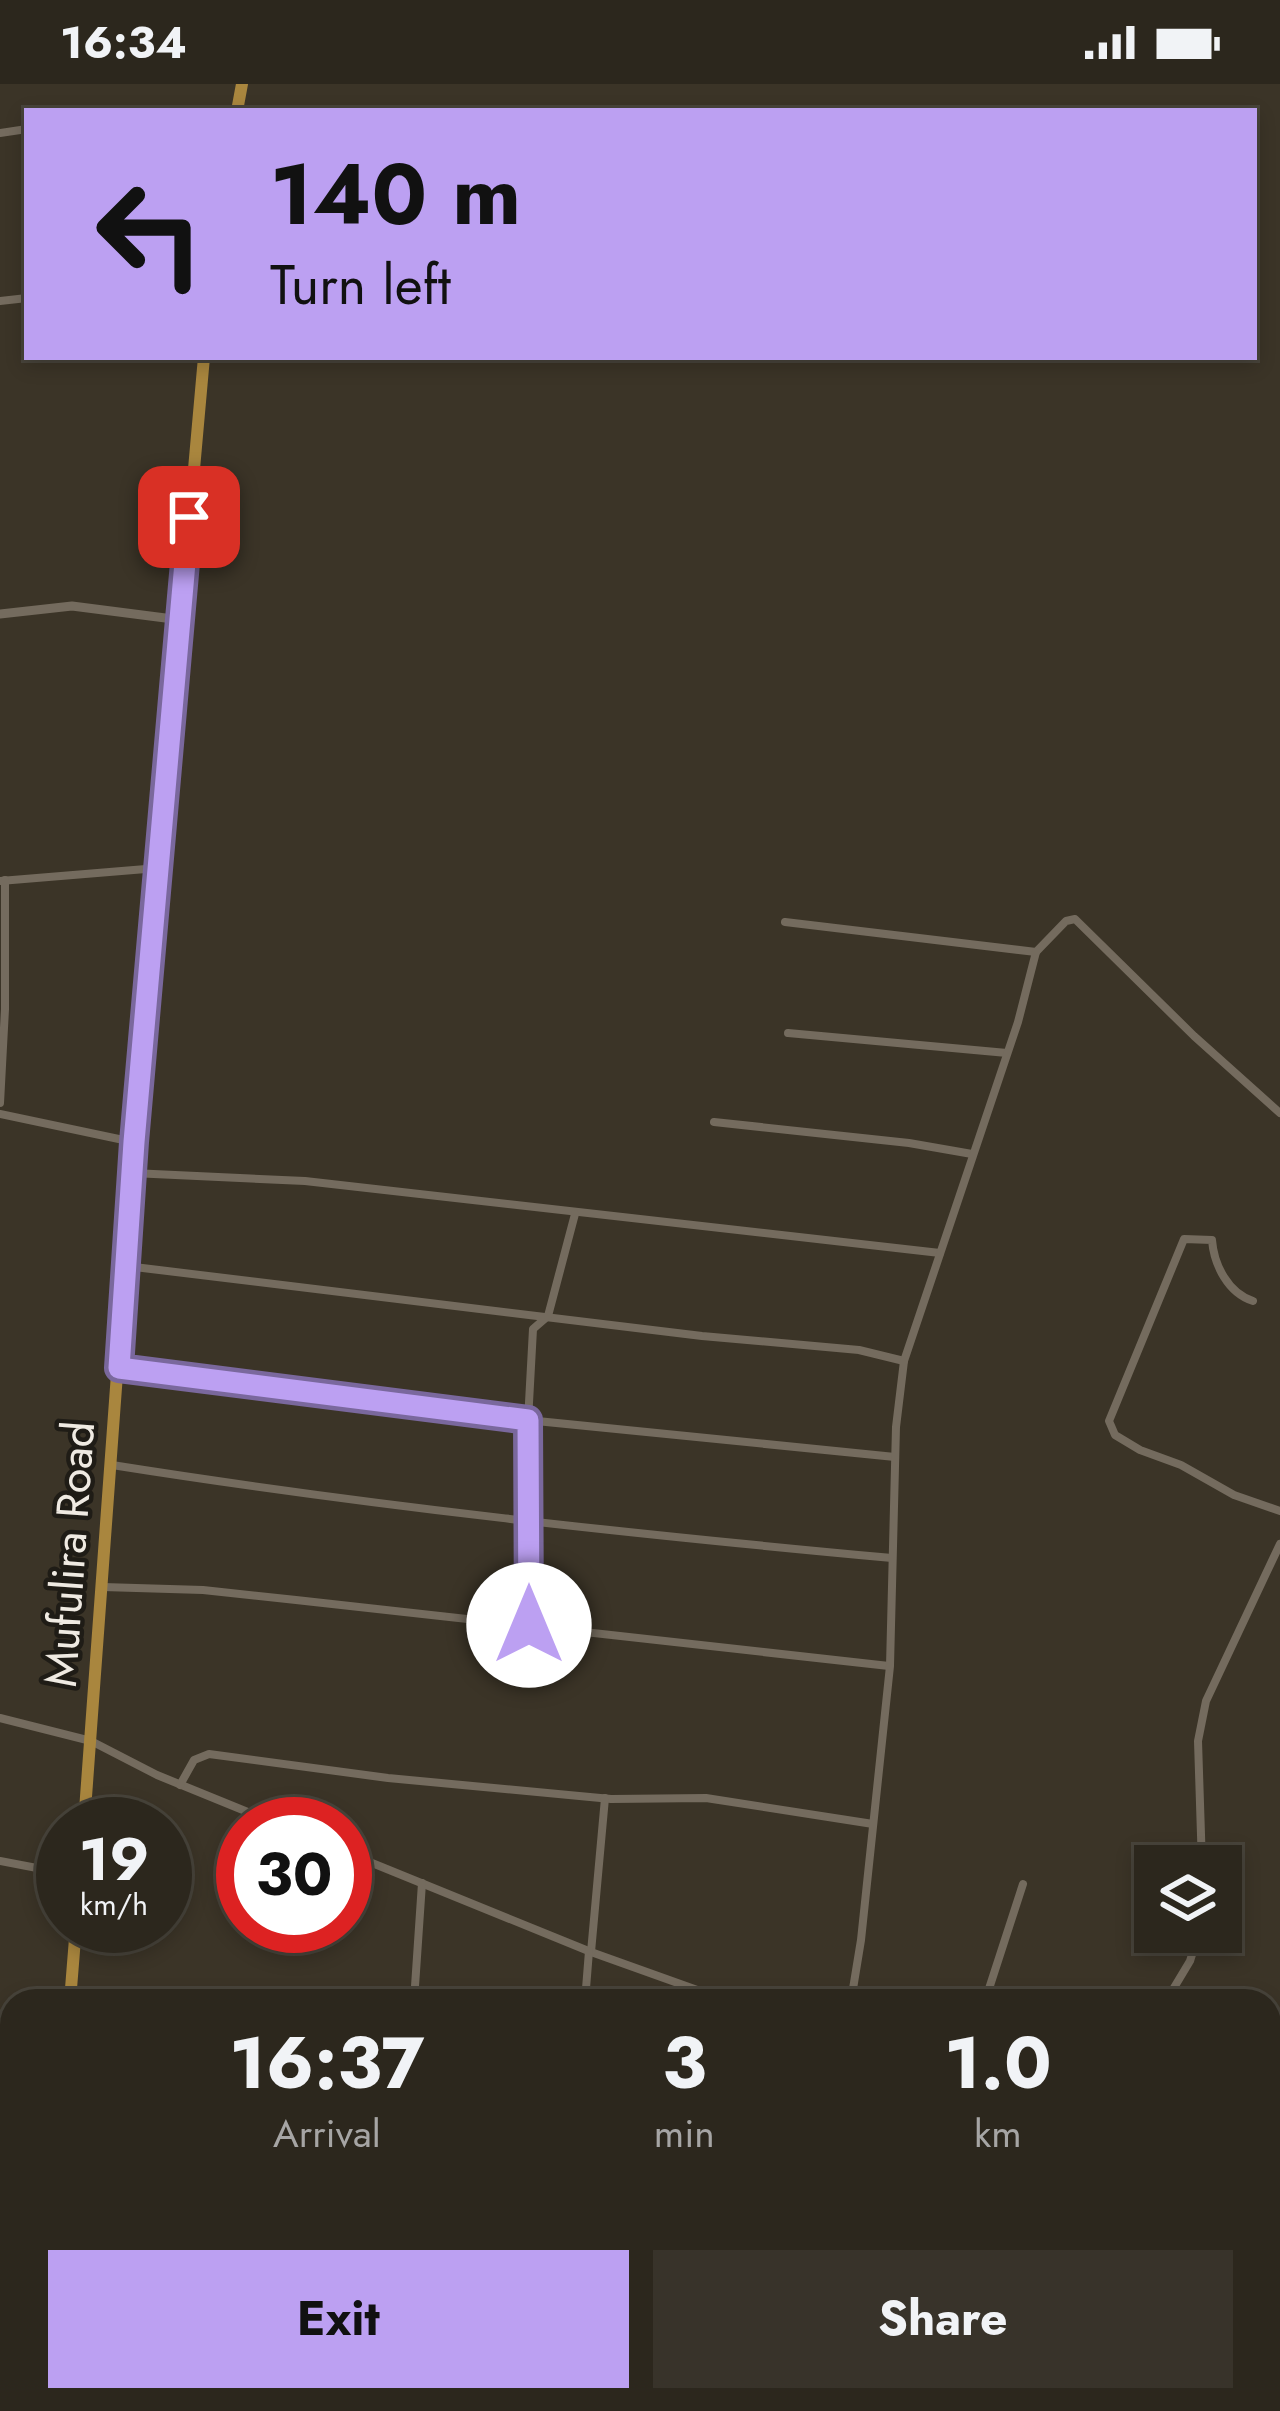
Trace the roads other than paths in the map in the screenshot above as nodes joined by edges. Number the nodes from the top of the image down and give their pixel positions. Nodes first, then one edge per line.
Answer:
1 (204, 360) edge
2 (0, 614) edge
3 (181, 620) junction
4 (158, 868) junction
5 (3, 880) edge
6 (785, 922) dead end
7 (1036, 952) junction
8 (788, 1033) dead end
9 (1007, 1053) junction
10 (0, 1103) edge
11 (1280, 1113) edge
12 (0, 1114) edge
13 (714, 1122) dead end
14 (134, 1142) junction
15 (972, 1154) junction
16 (132, 1173) junction
17 (575, 1214) junction
18 (940, 1253) junction
19 (126, 1266) junction
20 (1253, 1301) dead end
21 (548, 1316) junction
22 (904, 1361) junction
23 (119, 1368) junction
24 (528, 1420) junction
25 (895, 1457) junction
26 (112, 1465) junction
27 (1280, 1510) edge
28 (529, 1521) junction
29 (1280, 1544) edge
30 (892, 1558) junction
31 (103, 1587) junction
32 (529, 1625) junction
33 (890, 1666) junction
34 (0, 1718) edge
35 (92, 1741) junction
36 (180, 1784) junction
37 (87, 1797) edge
38 (604, 1798) junction
39 (216, 1799) edge
40 (873, 1824) junction
41 (1201, 1845) edge
42 (0, 1861) edge
43 (372, 1863) edge
44 (36, 1868) edge
45 (422, 1883) junction
46 (1022, 1885) dead end
47 (590, 1952) junction
48 (74, 1953) edge
49 (1192, 1953) edge
50 (71, 1989) edge
51 (415, 1989) edge
52 (586, 1989) edge
53 (694, 1989) edge
54 (852, 1989) edge
55 (989, 1989) edge
56 (1173, 1989) edge

1 - 3 main road, Mufulira Road
2 - 3 street
3 - 4 main road, Mufulira Road
4 - 5 street
4 - 14 main road, Mufulira Road
5 - 10 street
6 - 7 street
7 - 9 street
7 - 11 street
8 - 9 street
9 - 15 street
12 - 14 street
13 - 15 street
14 - 16 main road, Mufulira Road
15 - 18 street
16 - 17 street
16 - 19 main road, Mufulira Road
17 - 18 street
17 - 21 street
18 - 22 street
19 - 21 street
19 - 23 main road, Mufulira Road
20 - 27 street
21 - 22 street
21 - 24 street
22 - 25 street
23 - 24 street
23 - 26 main road, Mufulira Road
24 - 25 street
24 - 28 street
25 - 30 street
26 - 28 street
26 - 31 main road, Mufulira Road
28 - 30 street
28 - 32 street
29 - 41 street
30 - 33 street
31 - 32 street
31 - 35 main road, Mufulira Road
32 - 33 street
33 - 40 street
34 - 35 street
35 - 36 street
35 - 37 main road, Mufulira Road
36 - 38 street
36 - 39 street
38 - 40 street
38 - 47 street
40 - 54 street
42 - 44 street
43 - 45 street
45 - 47 street
45 - 51 street
46 - 55 street
47 - 52 street
47 - 53 street
48 - 50 main road
49 - 56 street

